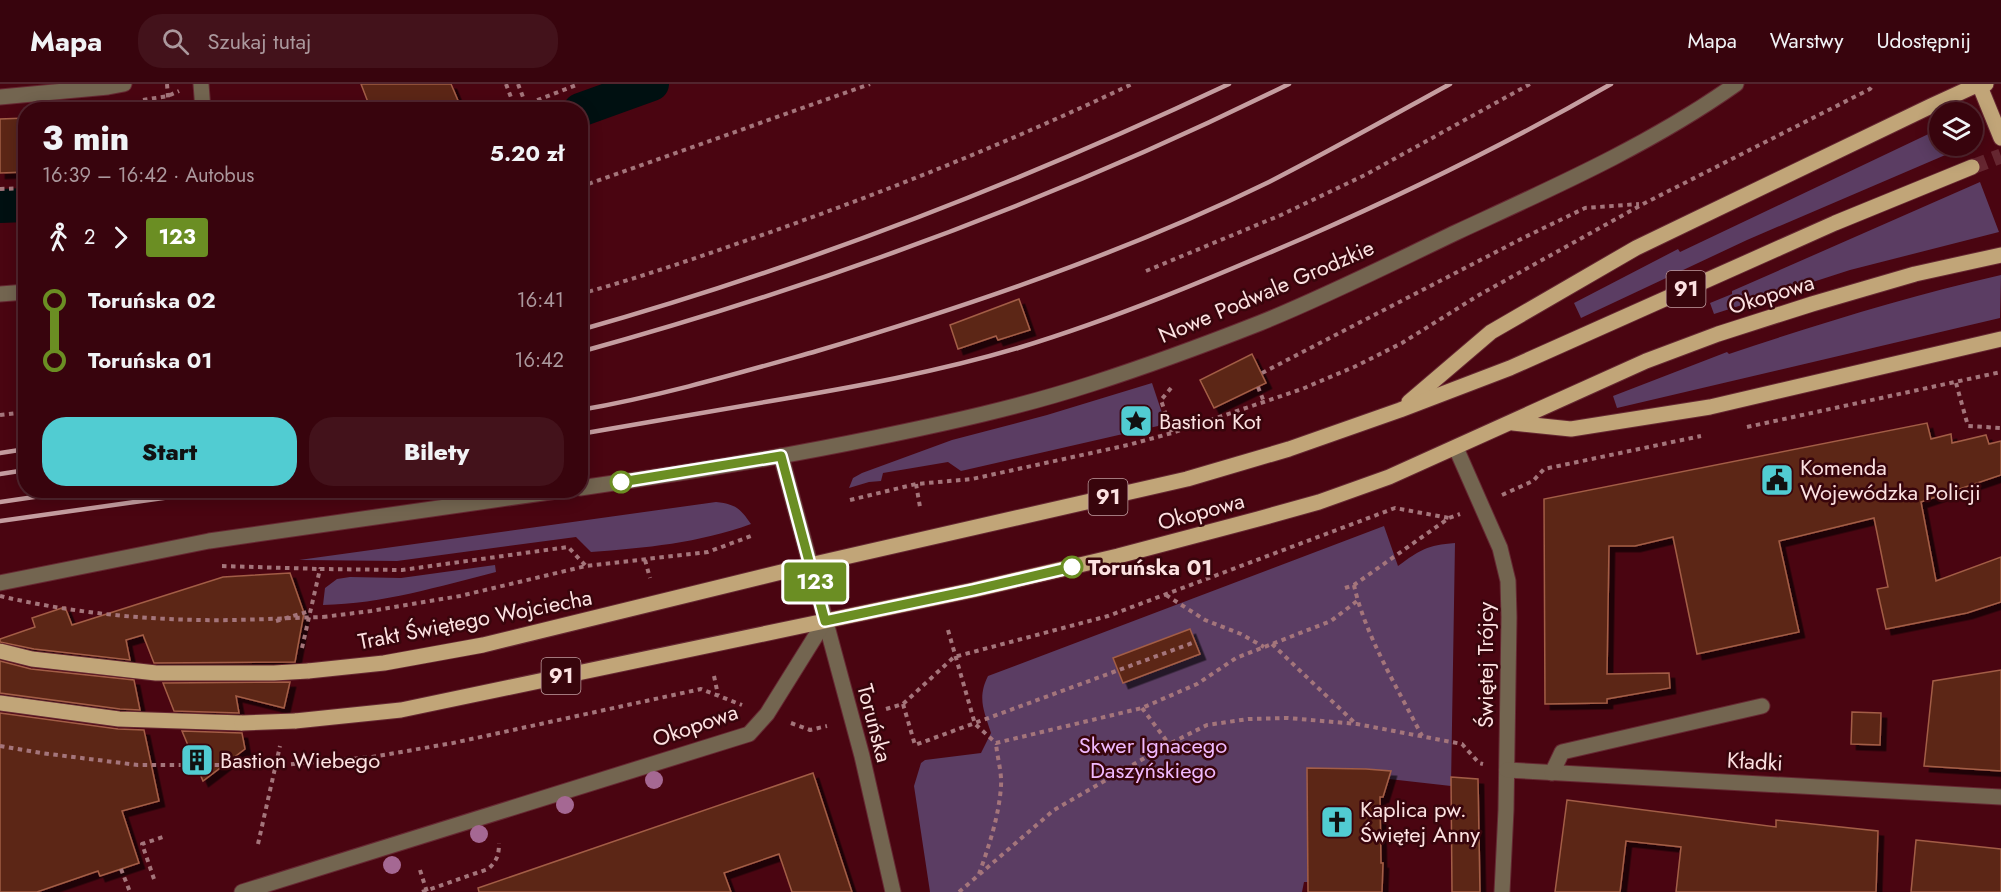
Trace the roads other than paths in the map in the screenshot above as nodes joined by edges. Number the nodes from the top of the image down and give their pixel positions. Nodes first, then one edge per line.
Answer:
1 (124, 84) edge
2 (201, 84) edge
3 (1736, 84) edge
4 (1979, 84) edge
5 (1986, 84) edge
6 (0, 97) edge
7 (202, 102) edge
8 (2001, 138) edge
9 (1972, 167) tunnel mouth
10 (2001, 255) edge
11 (18, 293) edge
12 (0, 294) edge
13 (2001, 339) edge
14 (1400, 410) junction
15 (1512, 423) junction
16 (1456, 448) junction
17 (781, 456) junction
18 (588, 487) edge
19 (508, 498) edge
20 (810, 566) junction
21 (0, 583) edge
22 (825, 621) junction
23 (0, 651) edge
24 (0, 703) edge
25 (1762, 706) dead end
26 (1507, 770) junction
27 (1552, 773) junction
28 (2001, 797) edge
29 (242, 892) edge
30 (892, 892) edge
31 (1502, 892) edge

1 - 6 street
2 - 7 street
3 - 17 street, Nowe Podwale Grodzkie
4 - 5 main road
4 - 8 main road
4 - 14 main road
9 - 14 main road, Okopowa / 91
10 - 15 main road, Okopowa / 91
11 - 12 street
13 - 15 main road
14 - 20 main road, Okopowa / 91
15 - 16 main road, Okopowa / 91
16 - 22 main road, Okopowa / 91
16 - 26 street, Świętej Trójcy
17 - 18 street, Nowe Podwale Grodzkie
17 - 20 street
19 - 21 street
20 - 22 street, Toruńska
20 - 23 main road, Trakt Świętego Wojciecha / 91, bridge
22 - 24 main road, 91, bridge
22 - 29 street, Okopowa
22 - 30 street, Toruńska
25 - 27 street
26 - 27 street, Kładki
26 - 31 street, Świętej Trójcy
27 - 28 street, Kładki

